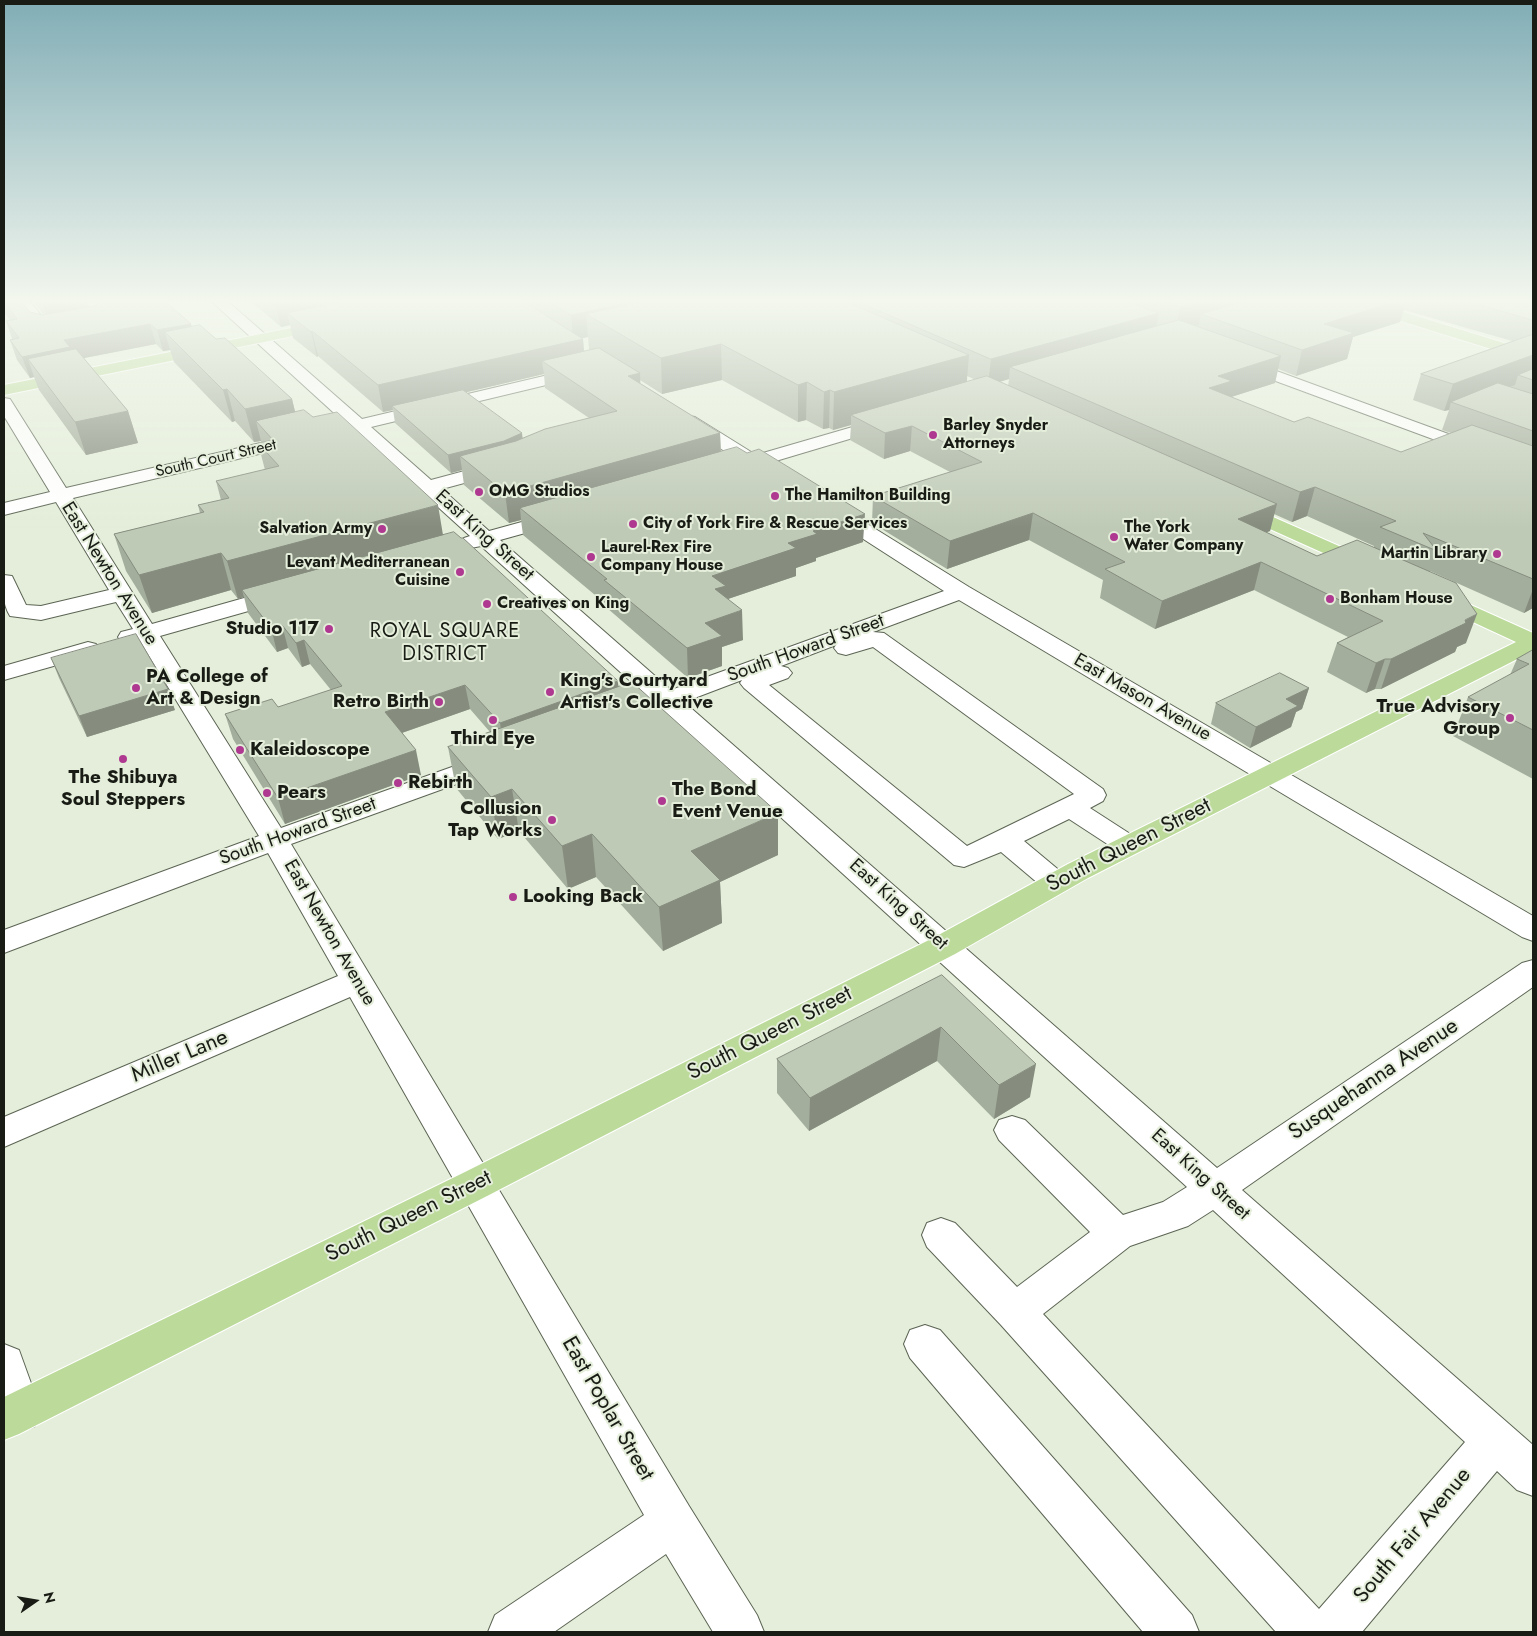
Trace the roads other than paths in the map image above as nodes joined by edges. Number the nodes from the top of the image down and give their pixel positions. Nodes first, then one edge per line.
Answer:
1 (118, 375) edge
2 (302, 375) edge
3 (567, 375) edge
4 (1274, 375) edge
5 (472, 398) junction
6 (5, 405) edge
7 (490, 412) edge
8 (676, 413) edge
9 (902, 418) edge
10 (1444, 419) dead end
11 (359, 425) junction
12 (1419, 429) junction
13 (331, 431) edge
14 (313, 436) edge
15 (753, 462) junction
16 (513, 464) edge
17 (1533, 471) edge
18 (715, 473) edge
19 (778, 477) edge
20 (428, 487) junction
21 (60, 495) junction
22 (811, 498) edge
23 (1222, 500) edge
24 (4, 509) edge
25 (572, 514) edge
26 (486, 538) junction
27 (448, 549) edge
28 (1386, 574) edge
29 (4, 581) edge
30 (306, 588) edge
31 (1422, 591) edge
32 (961, 592) junction
33 (122, 594) junction
34 (11, 609) edge
35 (145, 632) junction
36 (1533, 641) edge
37 (4, 673) edge
38 (667, 700) junction
39 (630, 713) edge
40 (508, 756) edge
41 (1271, 774) junction
42 (1070, 807) junction
43 (275, 840) junction
44 (1004, 840) junction
45 (1128, 846) junction
46 (1056, 883) junction
47 (1533, 930) edge
48 (4, 942) edge
49 (944, 946) junction
50 (1533, 971) edge
51 (357, 980) junction
52 (1012, 1130) dead end
53 (4, 1133) edge
54 (476, 1184) junction
55 (1215, 1189) junction
56 (1117, 1234) junction
57 (941, 1235) dead end
58 (1015, 1312) junction
59 (925, 1344) dead end
60 (4, 1364) edge
61 (12, 1415) edge
62 (1495, 1440) junction
63 (1533, 1474) edge
64 (673, 1522) junction
65 (512, 1632) edge
66 (740, 1632) edge
67 (1175, 1632) edge
68 (1308, 1632) edge
69 (1331, 1632) edge

1 - 6 main road
2 - 11 street, East King Street
3 - 5 street
4 - 12 street
5 - 7 street
5 - 11 street
6 - 21 street, East Newton Avenue
8 - 15 street
9 - 15 street
10 - 12 street
11 - 13 street
11 - 20 street, East King Street
12 - 17 street
14 - 21 street, South Court Street
15 - 18 street
15 - 19 street
16 - 20 street
20 - 26 street, East King Street
21 - 24 street, South Court Street
21 - 33 street, East Newton Avenue
22 - 32 street, East Mason Avenue
23 - 28 main road
25 - 26 street
26 - 27 street
26 - 38 street, East King Street
29 - 34 street
30 - 35 street
31 - 36 main road
32 - 38 street, South Howard Street
32 - 41 street, East Mason Avenue
33 - 34 street
33 - 35 street, East Newton Avenue
35 - 37 street
35 - 43 street, East Newton Avenue
36 - 41 main road, South Queen Street
38 - 39 street, South Howard Street
38 - 49 street, East King Street
40 - 43 street, South Howard Street
41 - 45 main road, South Queen Street
41 - 47 street, East Mason Avenue
42 - 44 street
42 - 44 street
42 - 45 street
43 - 48 street, South Howard Street
43 - 51 street, East Newton Avenue
44 - 46 street
45 - 46 main road, South Queen Street
46 - 49 main road, South Queen Street
49 - 54 main road, South Queen Street
49 - 55 street, East King Street
50 - 55 street, Susquehanna Avenue
51 - 53 street, Miller Lane
51 - 54 street, East Newton Avenue
52 - 56 street
54 - 61 main road, South Queen Street
54 - 64 street, East Poplar Street
55 - 56 street, Susquehanna Avenue
55 - 62 street, East King Street
56 - 58 street, Susquehanna Avenue
57 - 58 street
58 - 68 street
59 - 67 street
60 - 61 street
62 - 63 street, East King Street
62 - 69 street, South Fair Avenue
64 - 65 street
64 - 66 street, East Poplar Street

